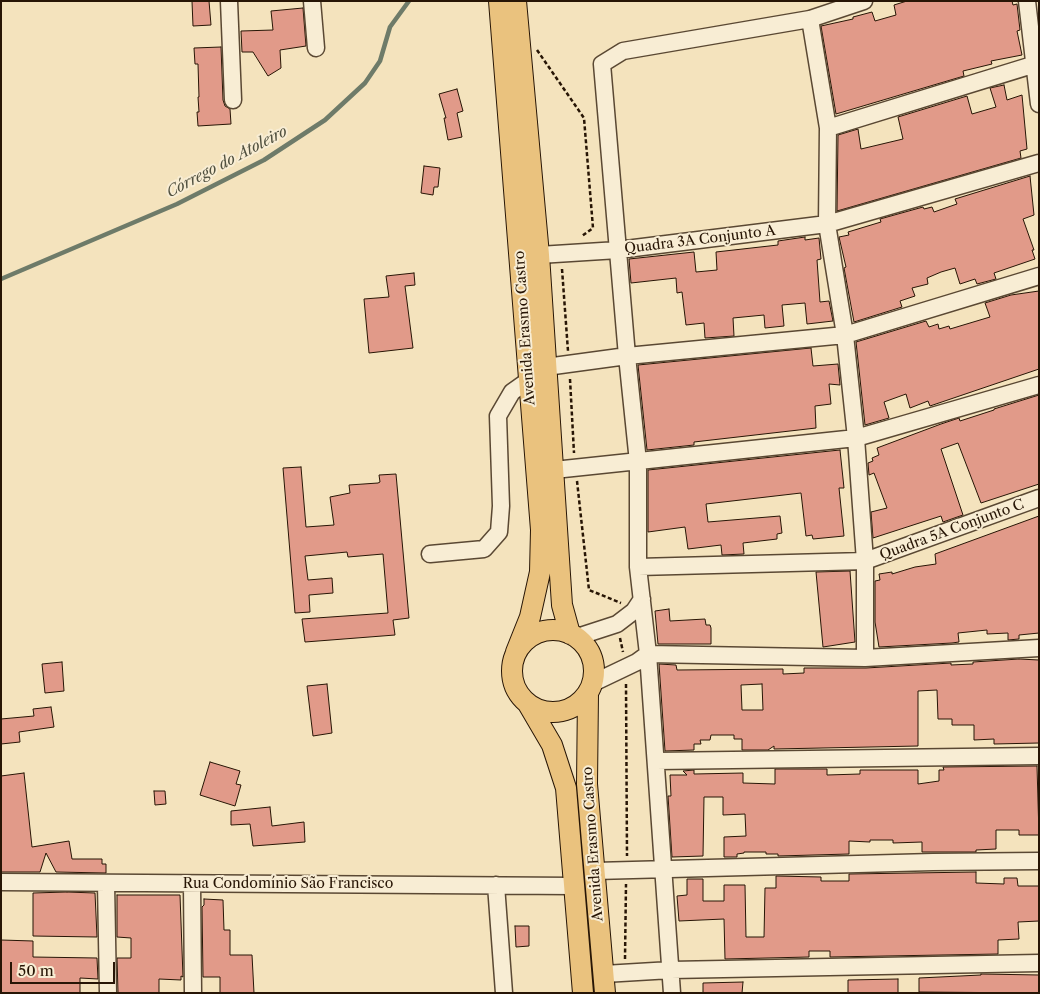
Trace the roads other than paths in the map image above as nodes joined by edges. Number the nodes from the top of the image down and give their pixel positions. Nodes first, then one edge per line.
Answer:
1 (229, 1) edge
2 (312, 1) edge
3 (499, 1) edge
4 (516, 1) edge
5 (864, 1) edge
6 (1027, 1) edge
7 (810, 19) junction
8 (316, 48) dead end
9 (1036, 64) edge
10 (233, 100) dead end
11 (1039, 104) edge
12 (828, 128) junction
13 (1039, 163) edge
14 (827, 224) junction
15 (618, 250) junction
16 (539, 255) junction
17 (1039, 276) edge
18 (845, 335) junction
19 (627, 356) junction
20 (546, 367) junction
21 (529, 380) junction
22 (1039, 385) edge
23 (856, 438) junction
24 (638, 462) junction
25 (554, 470) junction
26 (1039, 498) edge
27 (430, 554) dead end
28 (865, 561) junction
29 (638, 567) junction
30 (642, 599) junction
31 (573, 636) junction
32 (1039, 648) edge
33 (516, 652) junction
34 (648, 654) junction
35 (865, 658) junction
36 (590, 689) junction
37 (528, 704) junction
38 (1039, 756) edge
39 (656, 760) junction
40 (1039, 861) edge
41 (664, 870) junction
42 (595, 871) junction
43 (1, 882) edge
44 (106, 883) junction
45 (192, 884) junction
46 (496, 885) junction
47 (574, 886) junction
48 (1039, 963) edge
49 (671, 970) junction
50 (604, 983) edge
51 (108, 993) edge
52 (193, 993) edge
53 (504, 993) edge
54 (583, 993) edge
55 (672, 993) edge

1 - 10 street
2 - 8 street
3 - 21 main road, Avenida Erasmo Castro
4 - 16 main road, Avenida Erasmo Castro
5 - 7 street
6 - 9 street
7 - 12 street
7 - 15 street
9 - 11 street
9 - 12 street
12 - 14 street
13 - 14 street, Quadra 3A Conjunto A
14 - 15 street, Quadra 3A Conjunto A
14 - 18 street
15 - 16 street
15 - 19 street, Quadra 3A Conjunto A
16 - 20 main road, Avenida Erasmo Castro
17 - 18 street
18 - 19 street
18 - 23 street
19 - 20 street
19 - 24 street, Quadra 3A Conjunto A
20 - 25 main road, Avenida Erasmo Castro
21 - 27 street
21 - 33 main road, Avenida Erasmo Castro
22 - 23 street
23 - 24 street
23 - 28 street
24 - 25 street
24 - 29 street, Quadra 3A Conjunto A
25 - 31 main road, Avenida Erasmo Castro
26 - 28 street, Quadra 5A Conjunto C
28 - 29 street, Quadra 5A Conjunto C
28 - 35 street
29 - 30 street, Quadra 3A Conjunto A
30 - 31 street
30 - 34 street, Quadra 3A Conjunto A
31 - 33 main road
31 - 36 main road
32 - 35 street
33 - 37 main road
34 - 35 street
34 - 36 street
34 - 39 street, Quadra 3A Conjunto A
36 - 37 main road
36 - 42 main road, Avenida Erasmo Castro
37 - 47 main road, Avenida Erasmo Castro
38 - 39 street
39 - 41 street, Quadra 3A Conjunto A
40 - 41 street
41 - 42 street
41 - 49 street, Quadra 3A Conjunto A
42 - 50 main road, Avenida Erasmo Castro
43 - 44 street, Rua Condomínio São Francisco
44 - 45 street, Rua Condomínio São Francisco
44 - 51 street
45 - 46 street, Rua Condomínio São Francisco
45 - 52 street
46 - 47 street, Rua Condomínio São Francisco
46 - 53 street
47 - 54 main road, Avenida Erasmo Castro
48 - 49 street
49 - 50 street
49 - 55 street, Quadra 3A Conjunto A

